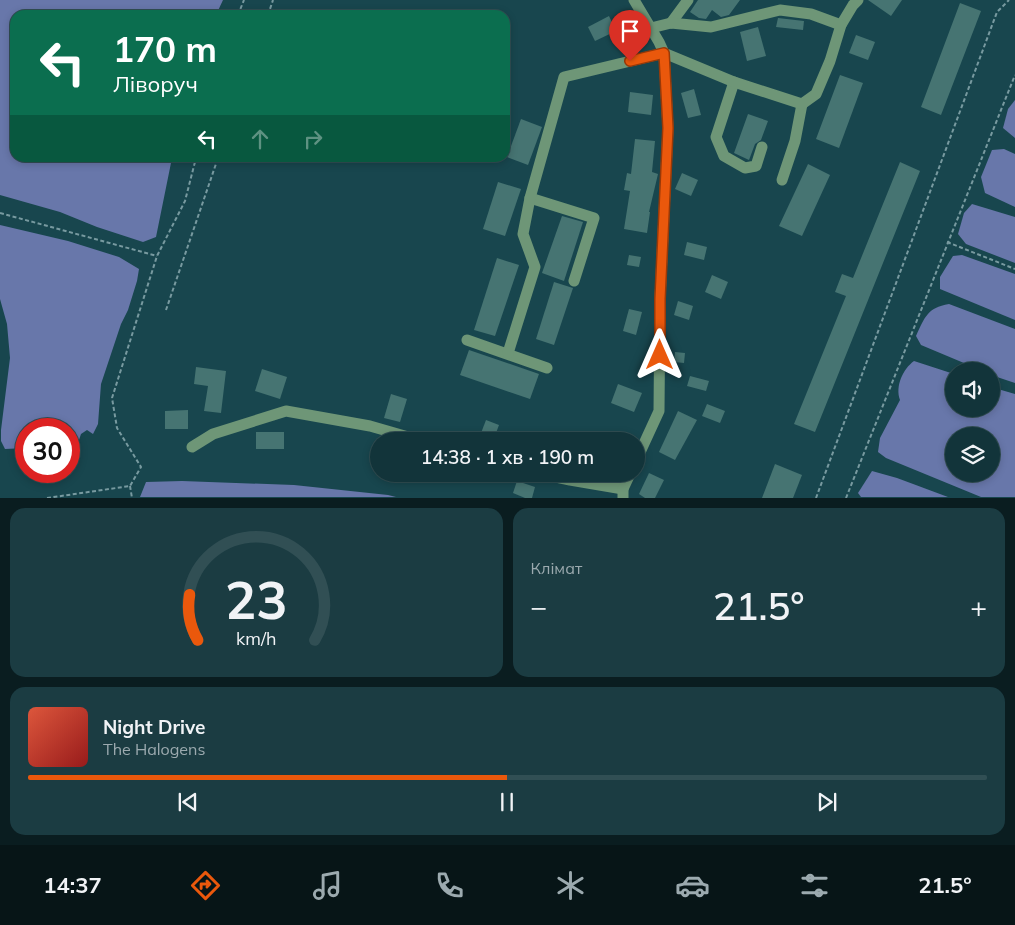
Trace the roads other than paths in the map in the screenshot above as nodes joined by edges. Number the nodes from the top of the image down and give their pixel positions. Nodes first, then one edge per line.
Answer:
1 (634, 0) edge
2 (688, 0) edge
3 (858, 0) edge
4 (671, 23) junction
5 (841, 25) junction
6 (651, 28) junction
7 (664, 53) junction
8 (734, 82) junction
9 (802, 104) junction
10 (762, 147) dead end
11 (782, 180) dead end
12 (530, 198) junction
13 (574, 281) dead end
14 (467, 340) dead end
15 (508, 354) junction
16 (547, 368) dead end
17 (391, 432) edge
18 (645, 441) edge
19 (192, 447) dead end
20 (578, 482) edge
21 (623, 493) edge

1 - 6 street
2 - 4 street
3 - 5 street
4 - 5 street
4 - 6 street
5 - 9 street
6 - 7 street
7 - 8 street
7 - 12 street
7 - 18 street
8 - 9 street
8 - 10 street
9 - 11 street
12 - 13 street
12 - 15 street
14 - 15 street
15 - 16 street
17 - 19 street
20 - 21 street

